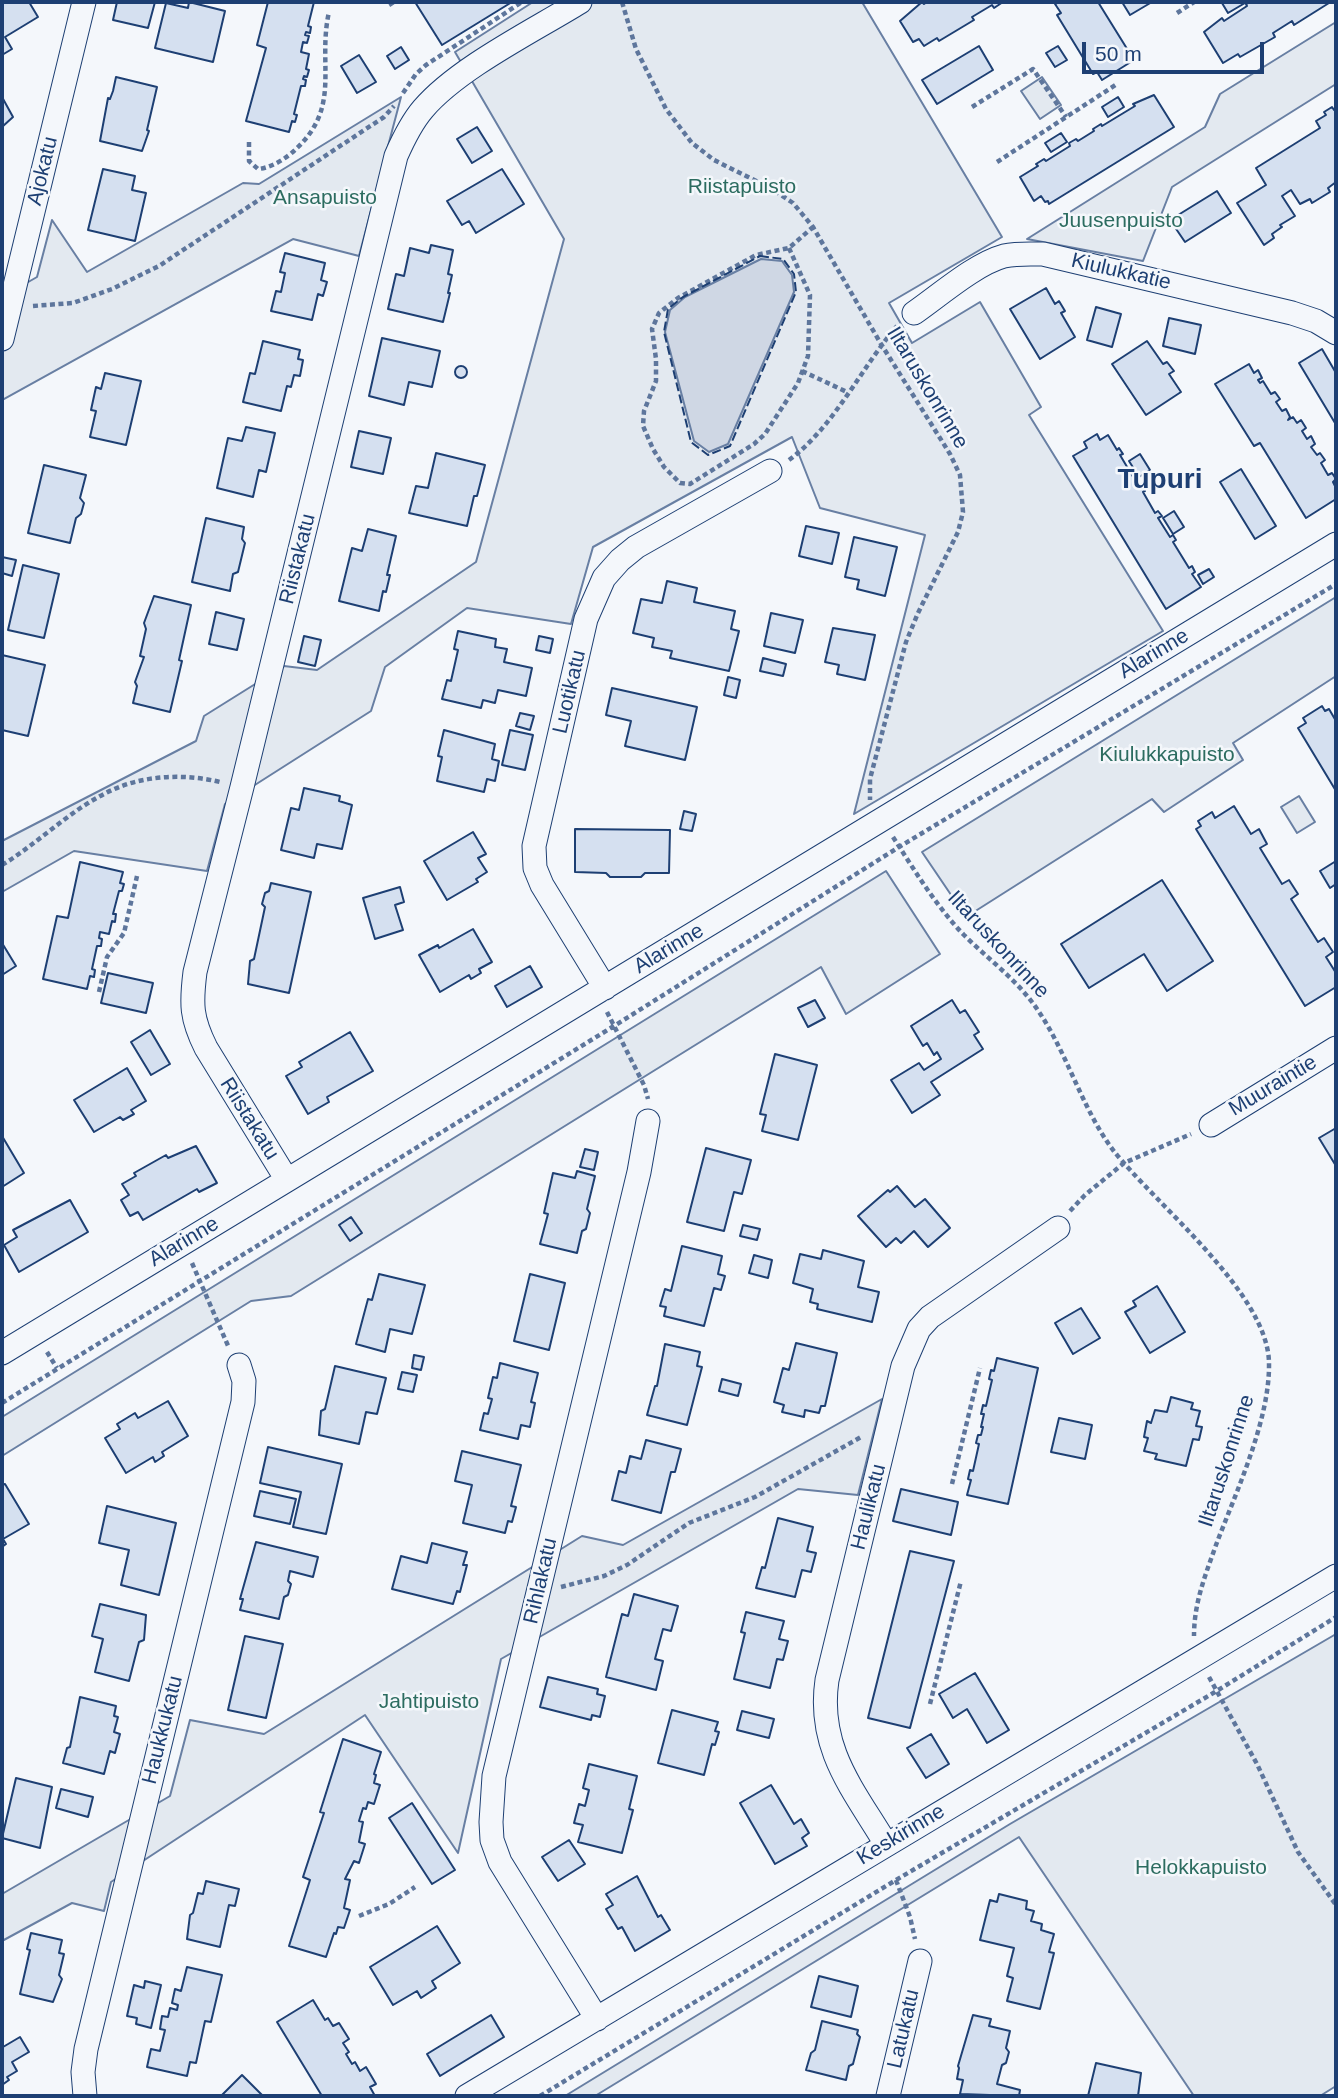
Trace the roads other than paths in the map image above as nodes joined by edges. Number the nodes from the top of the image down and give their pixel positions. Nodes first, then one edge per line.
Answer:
1 (85, 2) edge
2 (580, 2) edge
3 (914, 313) road end
4 (1336, 333) edge
5 (2, 339) edge
6 (770, 471) road end
7 (1336, 544) edge
8 (601, 990) junction
9 (1336, 1048) edge
10 (648, 1121) road end
11 (1211, 1125) road end
12 (287, 1180) junction
13 (1058, 1228) road end
14 (2, 1353) edge
15 (239, 1365) road end
16 (1336, 1576) edge
17 (886, 1844) junction
18 (920, 1961) road end
19 (597, 2018) junction
20 (86, 2096) edge
21 (467, 2096) edge
22 (888, 2096) edge

1 - 5 street, Ajokatu
2 - 12 street, Riistakatu
3 - 4 street, Kiulukkatie
6 - 8 street, Luotikatu
7 - 8 street, Alarinne
8 - 12 street, Alarinne
9 - 11 street, Muuraintie
10 - 19 street, Rihlakatu
12 - 14 street, Alarinne
13 - 17 street, Haulikatu
15 - 20 street, Haukkukatu
16 - 17 street, Keskirinne
17 - 19 street, Keskirinne
18 - 22 street, Latukatu
19 - 21 street, Keskirinne

